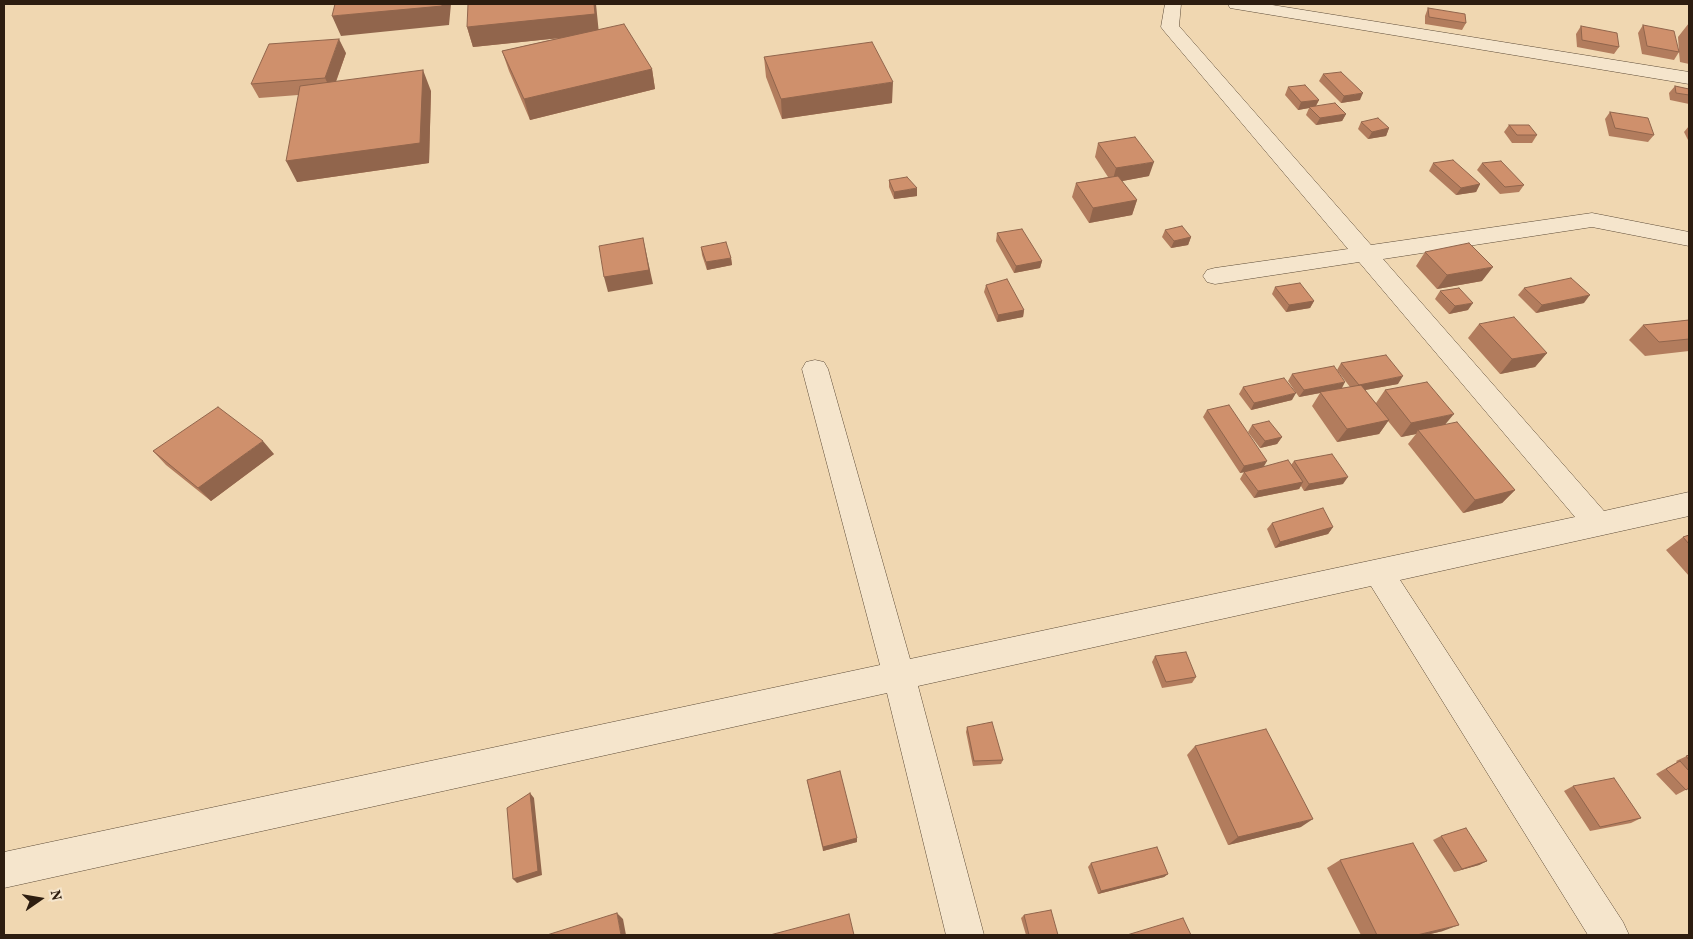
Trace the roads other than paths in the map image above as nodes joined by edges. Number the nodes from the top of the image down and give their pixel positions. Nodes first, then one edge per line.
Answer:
1 (1173, 4) edge
2 (1236, 4) edge
3 (1689, 78) edge
4 (1689, 239) edge
5 (1365, 254) junction
6 (1215, 276) dead end
7 (815, 369) dead end
8 (1689, 504) edge
9 (1598, 524) junction
10 (1378, 572) junction
11 (899, 676) junction
12 (4, 870) edge
13 (965, 935) edge
14 (1610, 935) edge

1 - 5 street
2 - 3 street
4 - 5 street
5 - 6 street
5 - 9 street
7 - 11 street
8 - 9 street
9 - 10 street
10 - 11 street
10 - 14 street
11 - 12 street
11 - 13 street

